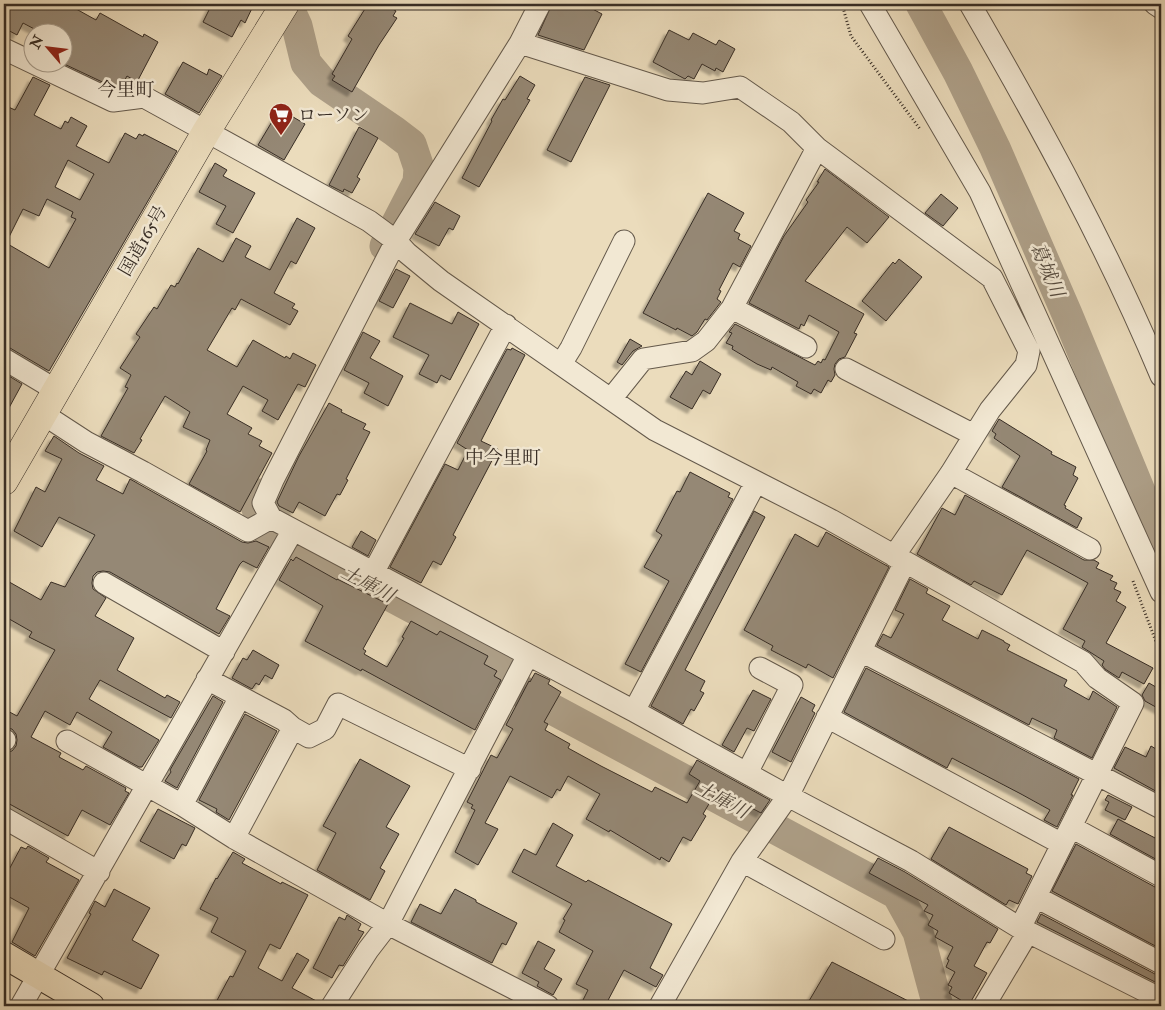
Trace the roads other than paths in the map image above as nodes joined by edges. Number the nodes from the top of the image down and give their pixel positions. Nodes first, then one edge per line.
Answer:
1 (540, 4) edge
2 (870, 4) edge
3 (970, 4) edge
4 (1156, 4) edge
5 (1161, 8) edge
6 (282, 9) edge
7 (520, 42) junction
8 (4, 49) edge
9 (206, 132) junction
10 (817, 148) junction
11 (396, 241) junction
12 (624, 241) dead end
13 (732, 308) junction
14 (506, 325) junction
15 (806, 348) dead end
16 (4, 359) edge
17 (561, 364) junction
18 (846, 369) dead end
19 (1161, 376) edge
20 (56, 390) junction
21 (611, 399) junction
22 (43, 414) junction
23 (974, 434) junction
24 (951, 473) junction
25 (4, 481) edge
26 (756, 482) junction
27 (264, 522) junction
28 (293, 530) junction
29 (1090, 549) dead end
30 (899, 559) junction
31 (373, 573) junction
32 (104, 582) dead end
33 (1161, 592) edge
34 (860, 651) junction
35 (224, 652) junction
36 (528, 655) junction
37 (760, 668) dead end
38 (207, 679) junction
39 (240, 697) junction
40 (634, 711) junction
41 (827, 717) junction
42 (293, 728) junction
43 (68, 741) dead end
44 (470, 770) junction
45 (747, 773) junction
46 (1098, 775) junction
47 (147, 786) junction
48 (788, 796) junction
49 (182, 805) junction
50 (1161, 808) edge
51 (4, 818) edge
52 (1067, 836) junction
53 (234, 838) junction
54 (742, 861) junction
55 (99, 872) junction
56 (1161, 876) edge
57 (1036, 897) junction
58 (388, 924) junction
59 (1024, 930) junction
60 (884, 939) dead end
61 (4, 955) edge
62 (1161, 963) edge
63 (40, 976) junction
64 (1161, 999) edge
65 (21, 1006) edge
66 (91, 1006) edge
67 (332, 1006) edge
68 (548, 1006) edge
69 (660, 1006) edge
70 (984, 1006) edge

1 - 7 street
2 - 33 street
3 - 19 street
4 - 5 street
6 - 9 highway, 国道165号
7 - 10 street
7 - 11 street
8 - 9 street
9 - 11 street
9 - 20 highway, 国道165号
10 - 13 street
10 - 23 street
11 - 14 street
11 - 27 street
12 - 17 street
13 - 15 street
13 - 21 street
14 - 17 street
14 - 31 street
16 - 20 street
17 - 21 street
18 - 23 street
20 - 22 highway, 国道165号
21 - 26 street
22 - 25 highway, 国道165号
22 - 27 street
23 - 24 street
24 - 29 street
24 - 30 street
26 - 30 street
26 - 40 street
27 - 28 street
28 - 31 street
28 - 35 street
30 - 34 street
30 - 46 street
31 - 36 street
32 - 35 street
34 - 41 street
34 - 46 street
35 - 38 street
36 - 40 street
36 - 44 street
37 - 45 street
38 - 39 street
38 - 47 street
39 - 42 street
39 - 49 street
40 - 45 street
41 - 48 street
41 - 52 street
42 - 44 street
42 - 53 street
43 - 47 street
44 - 58 street
45 - 48 street
46 - 50 street
46 - 52 street
47 - 49 street
47 - 55 street
48 - 54 street
48 - 59 street
49 - 53 street
51 - 55 street
52 - 56 street
52 - 57 street
53 - 58 street
54 - 60 street
54 - 69 street
55 - 63 street
57 - 59 street
57 - 62 street
58 - 67 street
58 - 68 street
59 - 64 street
59 - 70 street
61 - 63 main road
63 - 65 street
63 - 66 main road

